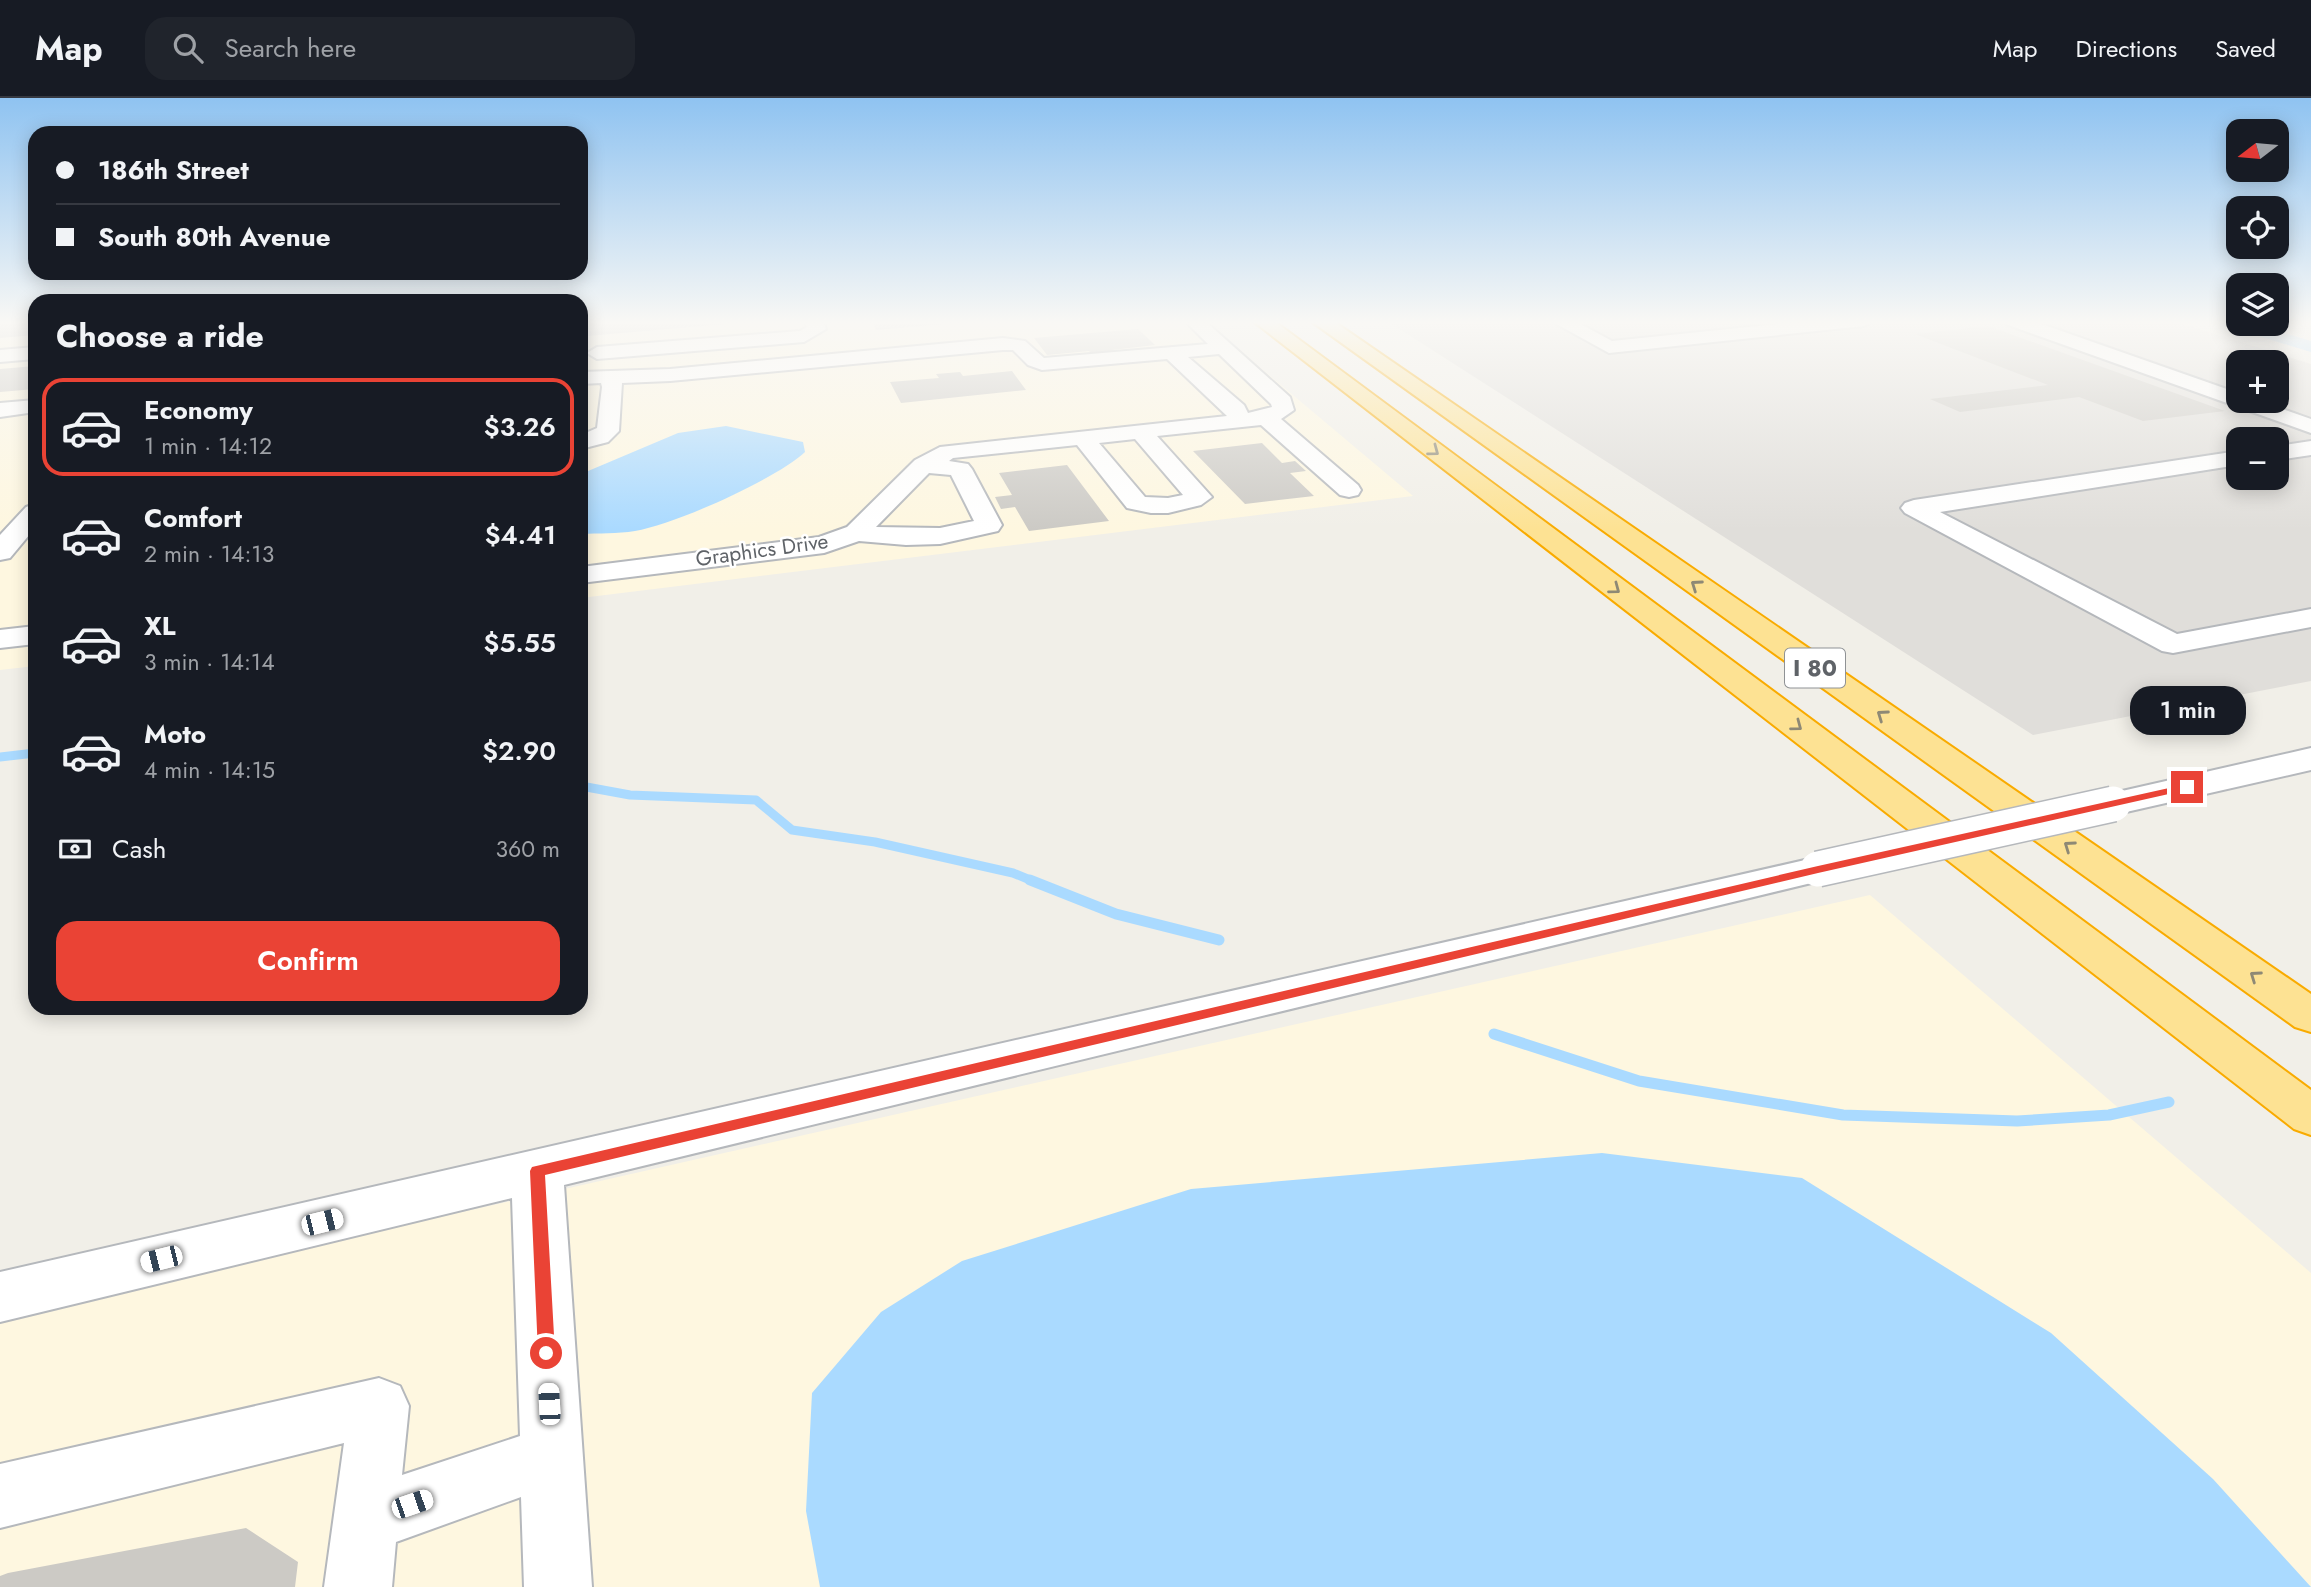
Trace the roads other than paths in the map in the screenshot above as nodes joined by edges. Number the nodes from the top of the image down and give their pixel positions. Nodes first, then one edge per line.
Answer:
1 (612, 390) edge
2 (1214, 390) edge
3 (1270, 390) edge
4 (1354, 390) edge
5 (1419, 390) edge
6 (28, 407) edge
7 (0, 410) edge
8 (2275, 413) edge
9 (1266, 418) junction
10 (1239, 421) junction
11 (2311, 426) edge
12 (1141, 432) junction
13 (1083, 438) junction
14 (588, 440) edge
15 (2311, 447) edge
16 (2289, 451) edge
17 (2226, 460) edge
18 (923, 465) junction
19 (1349, 490) dead end
20 (28, 520) edge
21 (856, 533) junction
22 (0, 552) edge
23 (588, 574) edge
24 (2311, 618) edge
25 (28, 621) edge
26 (0, 623) edge
27 (28, 636) edge
28 (0, 639) edge
29 (2311, 759) edge
30 (2094, 951) junction
31 (2311, 1016) edge
32 (2311, 1116) edge
33 (2311, 1145) edge
34 (537, 1171) junction
35 (0, 1297) edge
36 (551, 1456) junction
37 (0, 1496) edge
38 (365, 1520) junction
39 (358, 1587) edge
40 (558, 1587) edge

1 - 14 street
2 - 10 street
3 - 9 street
4 -> 30 highway, I 80
31 -> 5 highway, I 80
6 - 7 street
8 - 11 street
9 - 10 street, Graphics Drive
9 - 19 street
10 - 12 street, Graphics Drive
12 - 13 street, Graphics Drive
12 - 13 street
13 - 18 street, Graphics Drive
15 - 16 street
17 - 24 street
18 - 21 street, Graphics Drive
18 - 21 street
20 - 22 street
21 - 23 street, Graphics Drive
25 - 26 street
27 - 28 street
29 - 34 street, bridge
30 - 32 highway, I 80
30 - 33 highway
34 - 35 street
34 - 36 street
36 - 38 street
36 - 40 street
37 - 38 street
38 - 39 street

